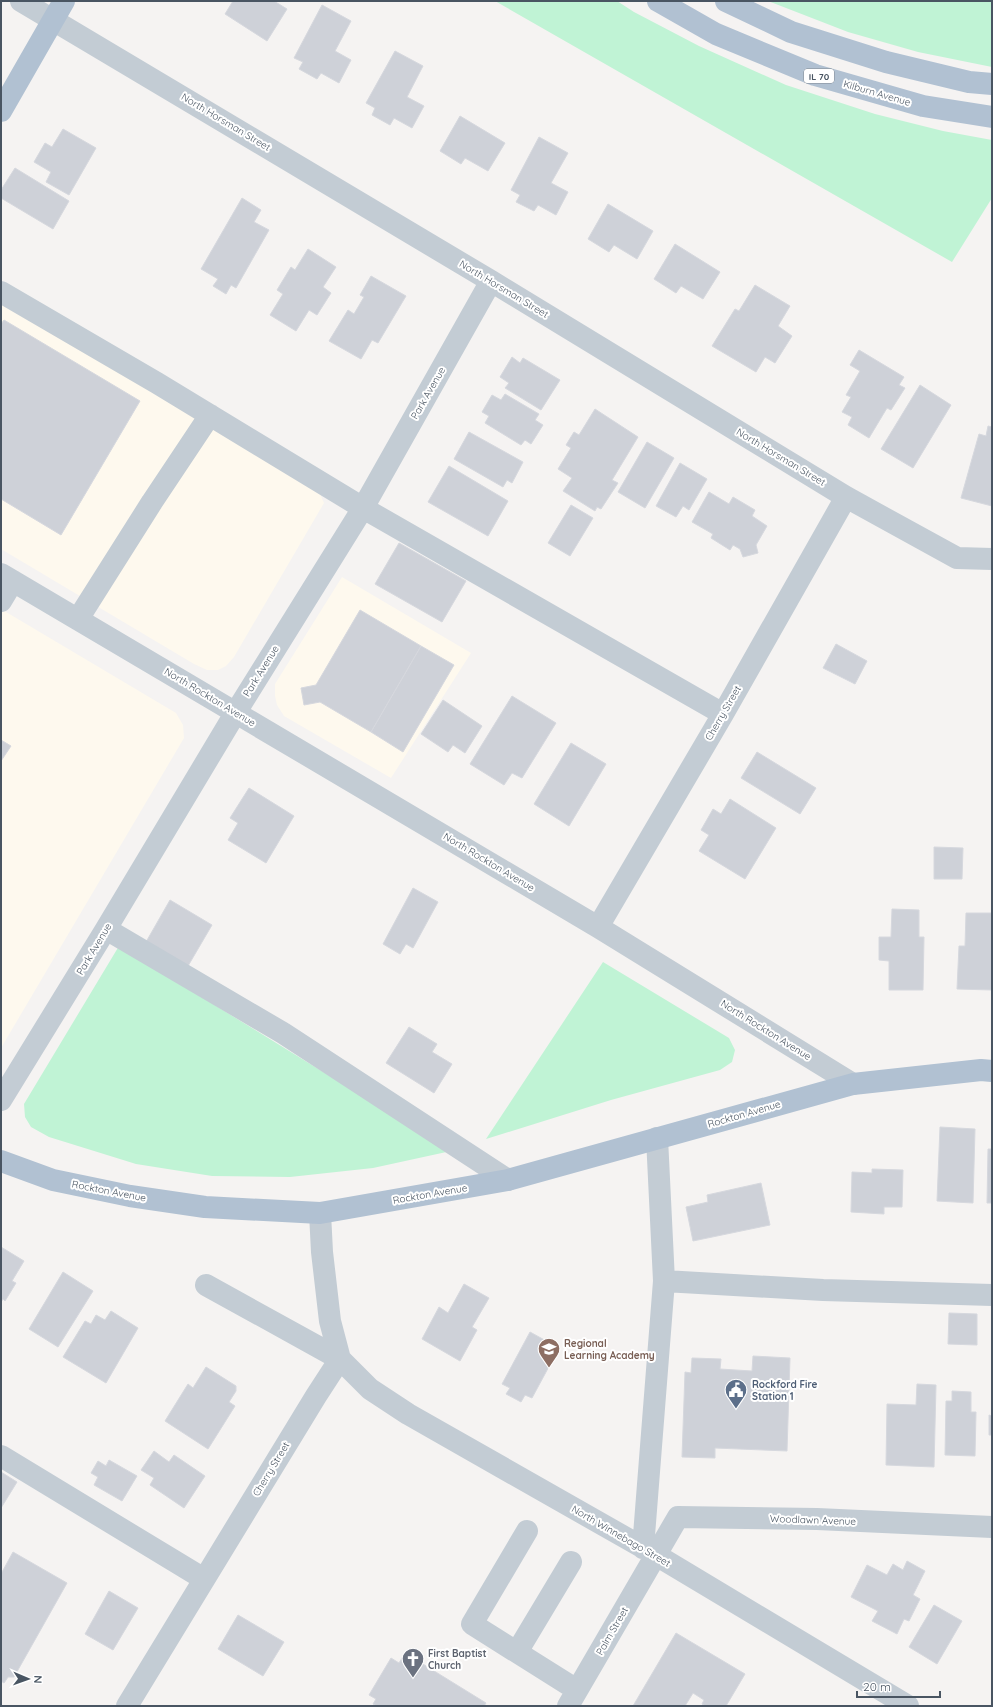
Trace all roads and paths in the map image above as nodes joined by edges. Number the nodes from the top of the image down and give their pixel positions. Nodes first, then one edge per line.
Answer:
1 (21, 1) edge
2 (64, 1) edge
3 (658, 1) edge
4 (726, 1) edge
5 (54, 20) junction
6 (992, 84) edge
7 (1, 111) edge
8 (992, 117) edge
9 (491, 281) junction
10 (1, 292) edge
11 (210, 415) junction
12 (846, 497) junction
13 (363, 508) junction
14 (992, 559) edge
15 (7, 577) edge
16 (1, 601) edge
17 (78, 620) junction
18 (236, 712) junction
19 (723, 714) junction
20 (598, 927) junction
21 (106, 929) junction
22 (992, 1071) edge
23 (853, 1084) junction
24 (1, 1100) edge
25 (657, 1138) junction
26 (1, 1161) edge
27 (508, 1180) junction
28 (320, 1213) junction
29 (664, 1281) junction
30 (206, 1285) dead end
31 (992, 1295) edge
32 (340, 1359) junction
33 (1, 1456) edge
34 (992, 1527) edge
35 (527, 1531) dead end
36 (649, 1551) junction
37 (571, 1562) dead end
38 (204, 1579) junction
39 (517, 1652) junction
40 (573, 1698) edge
41 (127, 1706) edge
42 (908, 1706) edge

1 - 5 street, North Horsman Street
2 - 5 main road
3 - 8 main road, Kilburn Avenue / IL 70
4 - 6 main road
5 - 7 main road
5 - 9 street, North Horsman Street
9 - 12 street, North Horsman Street
9 - 13 street, Park Avenue
10 - 11 street
11 - 13 street
11 - 17 street
12 - 14 street, North Horsman Street
12 - 19 street, Cherry Street
13 - 18 street, Park Avenue
13 - 19 street
15 - 16 street
15 - 17 street, North Rockton Avenue
17 - 18 street, North Rockton Avenue
18 - 20 street, North Rockton Avenue
18 - 21 street, Park Avenue
19 - 20 street, Cherry Street
20 - 23 street, North Rockton Avenue
21 - 24 street, Park Avenue
21 - 27 street
22 - 23 main road
23 - 25 main road, Rockton Avenue
25 - 27 main road, Rockton Avenue
25 - 29 street
26 - 28 main road, Rockton Avenue
27 - 28 main road, Rockton Avenue
28 - 32 street
29 - 31 street
29 - 36 street
30 - 32 street
32 - 36 street, North Winnebago Street
32 - 38 street, Cherry Street
33 - 38 street
34 - 36 street, Woodlawn Avenue
35 - 39 street
36 - 40 street, Palm Street
36 - 42 street, North Winnebago Street
37 - 39 street
38 - 41 street, Cherry Street
39 - 40 street

